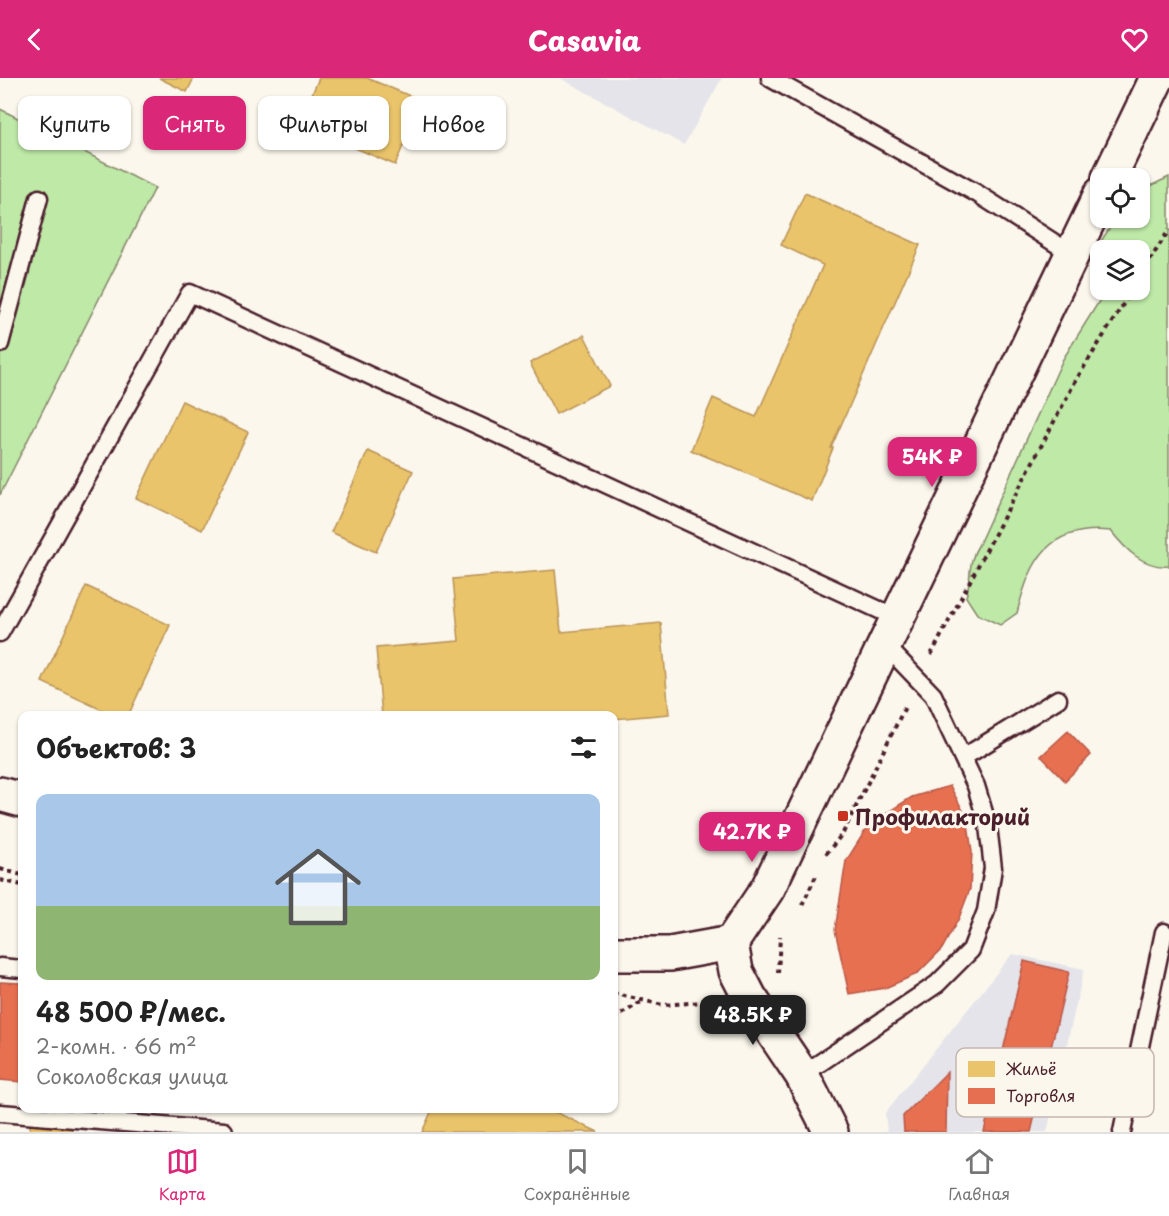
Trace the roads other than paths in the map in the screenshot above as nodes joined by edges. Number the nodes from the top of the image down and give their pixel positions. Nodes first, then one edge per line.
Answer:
1 (770, 78) edge
2 (1157, 78) edge
3 (1113, 168) edge
4 (39, 198) dead end
5 (1090, 217) edge
6 (1072, 254) junction
7 (0, 344) edge
8 (892, 632) junction
9 (0, 633) edge
10 (1058, 699) dead end
11 (964, 757) junction
12 (0, 794) edge
13 (18, 799) edge
14 (1164, 932) dead end
15 (731, 943) junction
16 (618, 954) edge
17 (0, 967) edge
18 (18, 969) edge
19 (1140, 1048) edge
20 (802, 1075) junction
21 (0, 1113) edge
22 (1125, 1117) edge
23 (224, 1131) edge
24 (831, 1132) edge
25 (1122, 1132) edge

1 - 6 lane
2 - 3 street
4 - 7 lane
5 - 6 street
6 - 8 street
8 - 9 lane
8 - 11 lane
8 - 15 street
10 - 11 lane
11 - 20 lane
12 - 13 street
14 - 19 lane
15 - 16 street
15 - 20 street
17 - 18 lane
20 - 24 street
21 - 23 lane
22 - 25 lane

